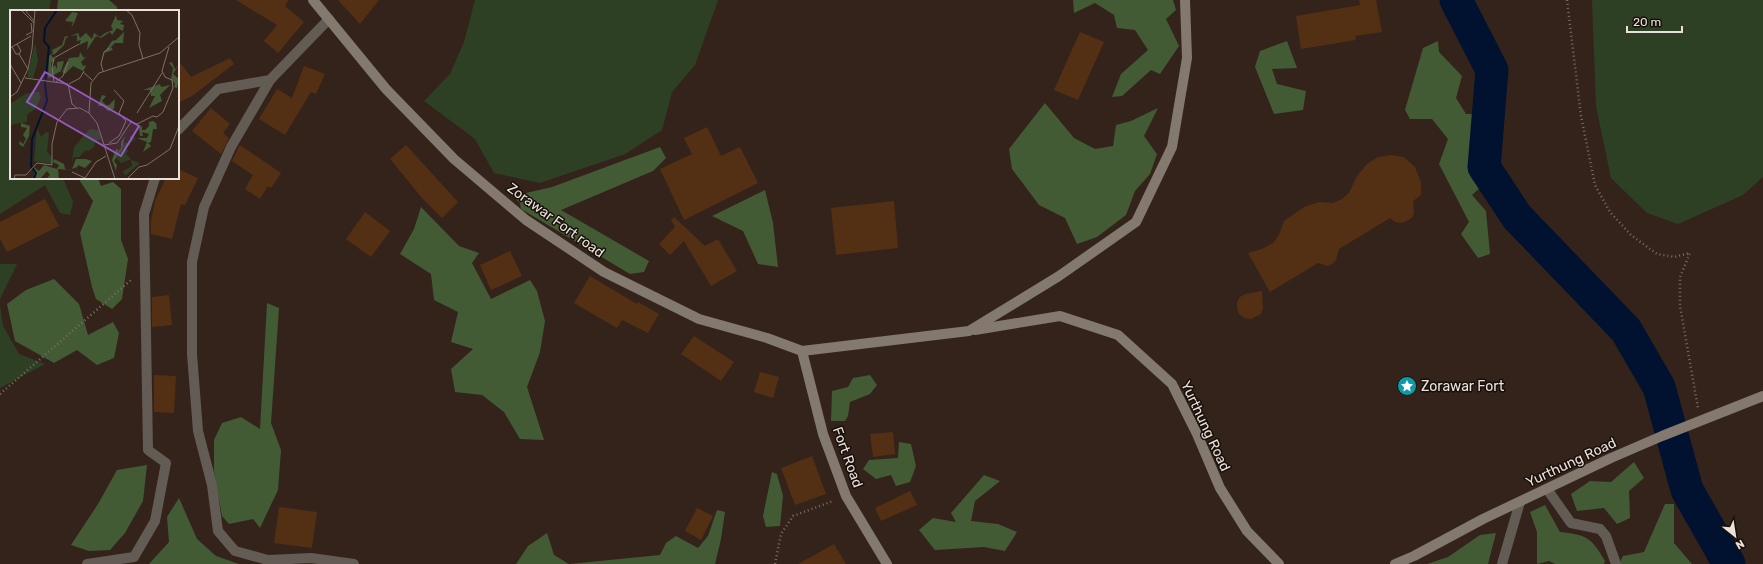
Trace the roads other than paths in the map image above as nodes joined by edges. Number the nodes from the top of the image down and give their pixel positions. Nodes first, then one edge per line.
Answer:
1 (313, 0) edge
2 (1185, 0) edge
3 (329, 19) junction
4 (270, 80) junction
5 (179, 129) edge
6 (155, 179) edge
7 (969, 331) junction
8 (802, 351) junction
9 (1763, 396) edge
10 (1547, 489) junction
11 (1520, 502) junction
12 (87, 564) edge
13 (354, 564) edge
14 (887, 564) edge
15 (1279, 564) edge
16 (1395, 564) edge
17 (1502, 564) edge
18 (1616, 564) edge

1 - 3 street, Zorawar Fort road
2 - 7 street
3 - 4 street
3 - 8 street, Zorawar Fort road
4 - 5 street
4 - 13 street
6 - 12 street
7 - 8 street, Yurthung Road
7 - 15 street, Yurthung Road
8 - 14 street, Fort Road
9 - 10 street, Yurthung Road
10 - 11 street, Yurthung Road
10 - 18 street
11 - 16 street, Yurthung Road
11 - 17 street

